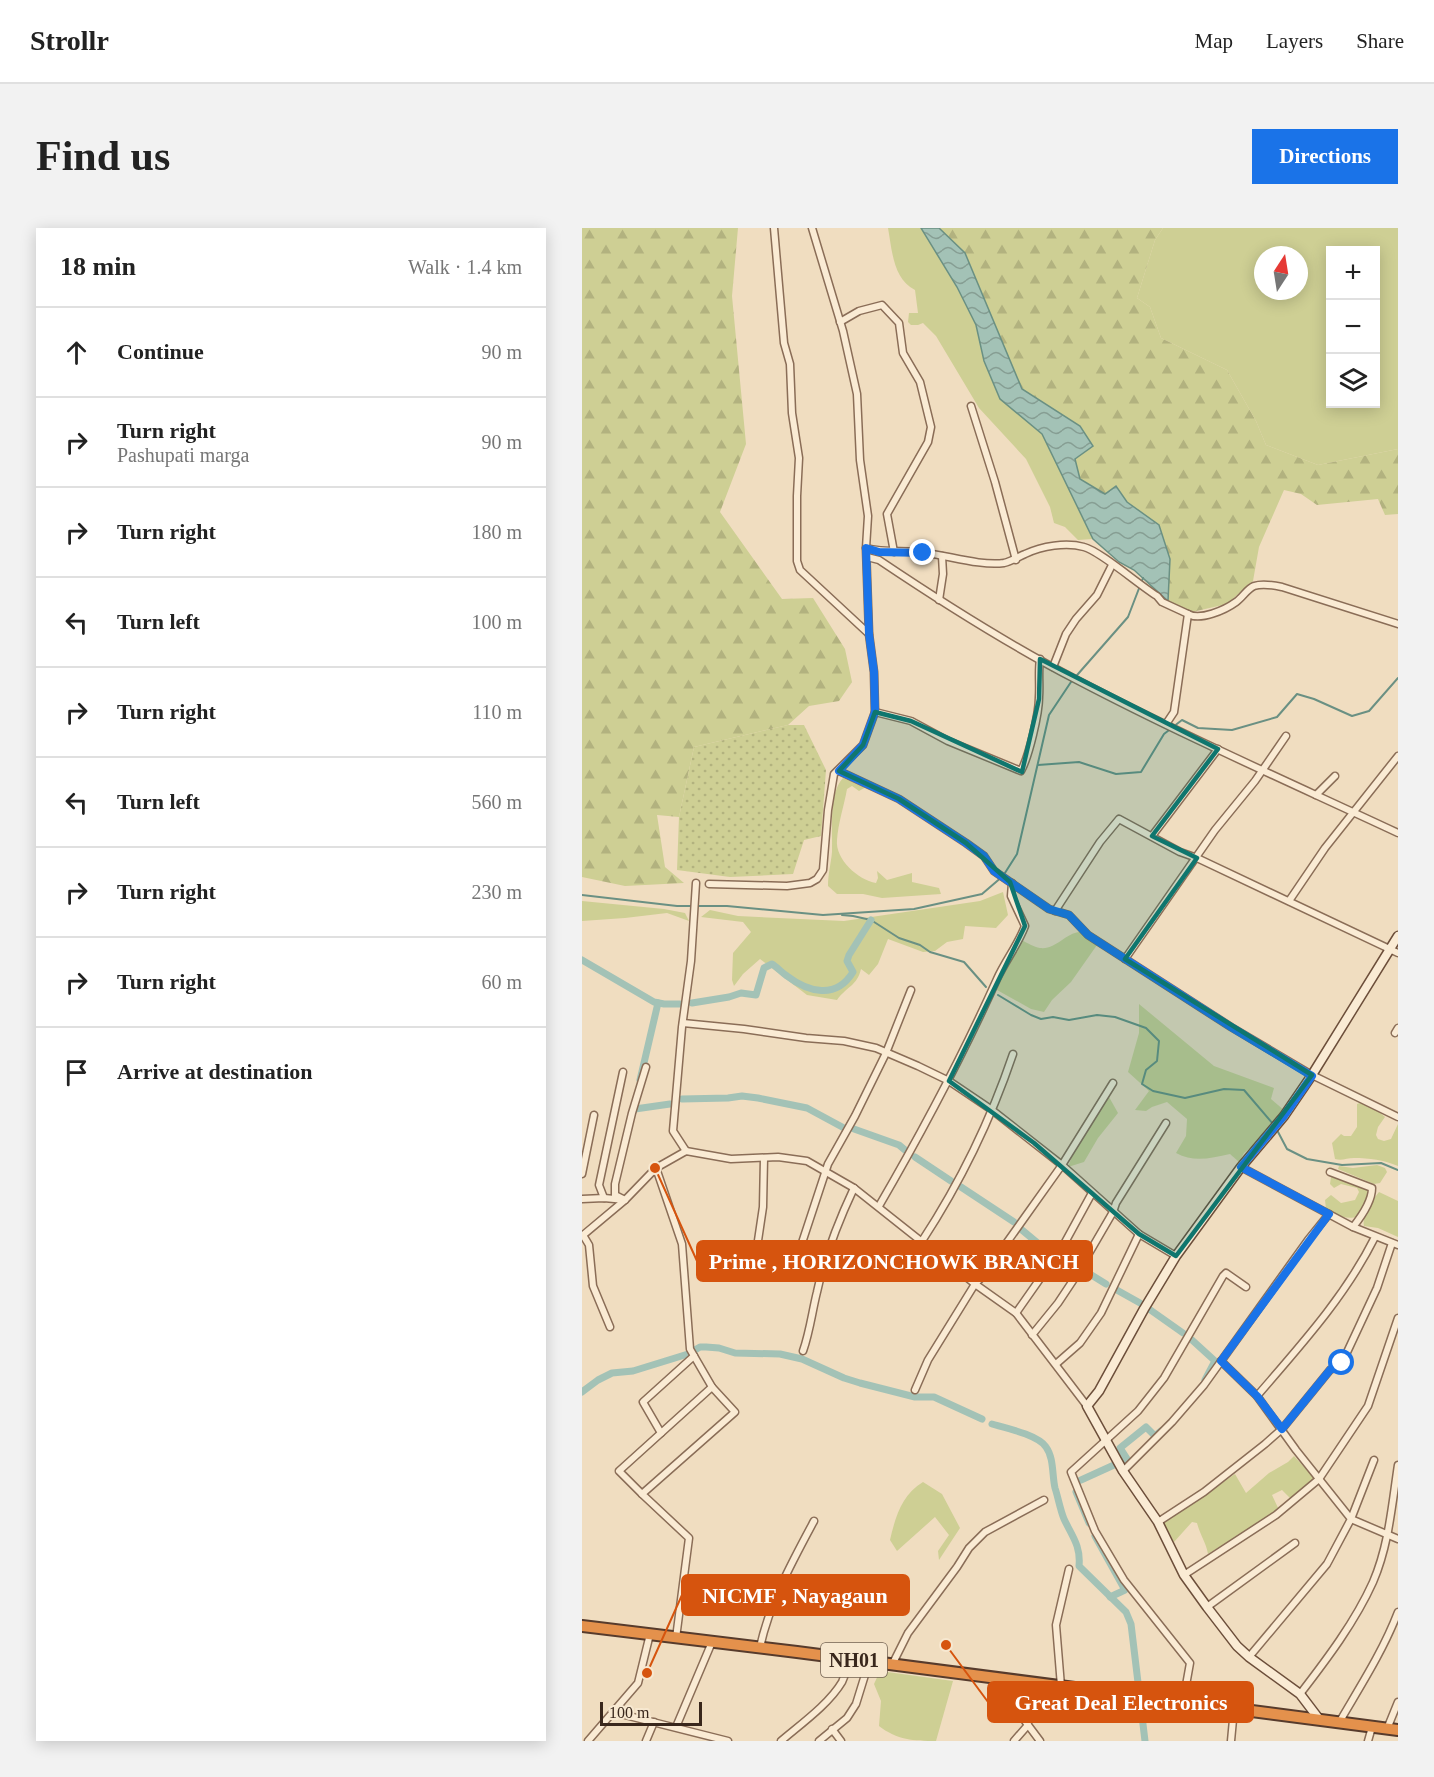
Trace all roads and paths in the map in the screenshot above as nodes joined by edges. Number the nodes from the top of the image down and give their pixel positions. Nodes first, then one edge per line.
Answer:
1 (774, 228) edge
2 (812, 228) edge
3 (840, 322) junction
4 (971, 406) dead end
5 (866, 548) junction
6 (879, 552) junction
7 (894, 552) junction
8 (867, 556) junction
9 (942, 556) junction
10 (1016, 560) junction
11 (883, 563) junction
12 (1112, 565) junction
13 (939, 600) junction
14 (1188, 614) junction
15 (1398, 624) edge
16 (869, 634) junction
17 (1040, 659) junction
18 (1053, 667) junction
19 (875, 712) junction
20 (1167, 725) junction
21 (1286, 736) dead end
22 (1218, 749) junction
23 (1398, 756) edge
24 (839, 771) junction
25 (1262, 771) junction
26 (1335, 776) dead end
27 (1316, 795) junction
28 (1354, 813) junction
29 (1398, 833) edge
30 (1152, 836) junction
31 (1197, 858) junction
32 (696, 883) dead end
33 (1012, 883) junction
34 (709, 884) dead end
35 (1289, 901) junction
36 (1055, 911) junction
37 (1398, 936) edge
38 (1389, 949) junction
39 (1398, 953) edge
40 (1125, 959) junction
41 (911, 990) dead end
42 (683, 1023) junction
43 (886, 1053) junction
44 (1013, 1054) dead end
45 (646, 1067) dead end
46 (622, 1072) dead end
47 (1312, 1076) junction
48 (949, 1081) junction
49 (1113, 1083) dead end
50 (992, 1110) junction
51 (594, 1115) dead end
52 (1398, 1117) edge
53 (1166, 1123) dead end
54 (686, 1151) junction
55 (764, 1158) junction
56 (1062, 1165) junction
57 (1241, 1167) junction
58 (656, 1168) junction
59 (1330, 1172) dead end
60 (825, 1173) junction
61 (582, 1174) edge
62 (854, 1188) junction
63 (1092, 1193) junction
64 (604, 1198) junction
65 (582, 1199) edge
66 (626, 1200) junction
67 (879, 1206) junction
68 (1113, 1212) junction
69 (1329, 1214) junction
70 (1353, 1227) junction
71 (1139, 1234) junction
72 (583, 1236) edge
73 (1375, 1237) junction
74 (922, 1241) junction
75 (1395, 1244) edge
76 (756, 1254) dead end
77 (1176, 1256) junction
78 (794, 1267) dead end
79 (975, 1284) junction
80 (1246, 1287) dead end
81 (1016, 1313) junction
82 (1398, 1318) edge
83 (610, 1327) dead end
84 (1032, 1335) junction
85 (803, 1351) dead end
86 (693, 1353) junction
87 (1221, 1361) junction
88 (1056, 1364) junction
89 (712, 1387) junction
90 (915, 1389) dead end
91 (1257, 1396) junction
92 (1087, 1406) junction
93 (1282, 1429) junction
94 (661, 1433) junction
95 (1106, 1438) junction
96 (1374, 1460) dead end
97 (1398, 1464) edge
98 (1123, 1471) junction
99 (1319, 1479) junction
100 (642, 1494) junction
101 (1044, 1500) dead end
102 (1351, 1519) junction
103 (814, 1521) dead end
104 (1158, 1522) junction
105 (1388, 1534) junction
106 (1398, 1539) edge
107 (1295, 1543) dead end
108 (1069, 1569) dead end
109 (1184, 1575) junction
110 (1207, 1607) junction
111 (1398, 1612) edge
112 (582, 1626) edge
113 (650, 1634) junction
114 (676, 1638) junction
115 (712, 1642) junction
116 (760, 1647) junction
117 (1249, 1658) junction
118 (850, 1659) junction
119 (869, 1662) junction
120 (892, 1665) junction
121 (1040, 1684) junction
122 (1061, 1686) junction
123 (1300, 1694) junction
124 (1183, 1702) junction
125 (1398, 1702) edge
126 (1234, 1709) junction
127 (613, 1712) junction
128 (1319, 1719) junction
129 (1340, 1721) junction
130 (654, 1722) junction
131 (1028, 1725) junction
132 (676, 1727) junction
133 (1372, 1727) junction
134 (832, 1729) junction
135 (1392, 1729) edge
136 (588, 1741) edge
137 (645, 1741) edge
138 (728, 1741) edge
139 (781, 1741) edge
140 (819, 1741) edge
141 (841, 1741) edge
142 (1014, 1741) edge
143 (1040, 1741) edge
144 (1231, 1741) edge
145 (1368, 1741) edge

1 - 16 street
2 - 3 street
3 - 5 street
3 - 7 street
4 - 10 street
5 - 6 street
5 - 8 street
6 - 7 street
6 - 11 street
7 - 9 street
8 - 11 street
8 - 16 street
9 - 10 street
9 - 13 street
10 - 12 street
11 - 13 street
12 - 14 street
12 - 18 street
13 - 17 street
14 - 15 street
14 - 20 street
16 - 19 street
17 - 18 street
17 - 19 street
18 - 20 street
19 - 24 street
20 - 22 street
21 - 25 street
22 - 25 street
22 - 30 street
23 - 28 street
24 - 33 street
24 - 34 street
25 - 27 street
25 - 31 street
26 - 27 street
27 - 28 street
28 - 29 street
28 - 35 street
30 - 31 street
30 - 36 street
31 - 35 street
31 - 40 street
32 - 42 street
33 - 36 street
33 - 48 street
35 - 38 street
36 - 40 street
37 - 38 street
38 - 39 street
38 - 47 street
40 - 47 street
41 - 43 street
42 - 43 street
42 - 54 street
43 - 48 street
43 - 60 street
44 - 50 street
45 - 66 street
46 - 64 street
47 - 52 street
47 - 57 street
48 - 50 street
48 - 67 street
49 - 56 street
50 - 56 street
50 - 74 street
51 - 61 street
53 - 68 street
54 - 55 street
54 - 58 street
55 - 60 street
55 - 76 street
56 - 63 street
56 - 79 street
57 - 69 street
57 - 77 street
58 - 66 street
58 - 86 street
59 - 70 street
60 - 62 street
60 - 78 street
62 - 67 street
62 - 85 street
63 - 68 street
63 - 81 street
64 - 65 street
64 - 66 street
66 - 72 street
67 - 74 street
68 - 71 street
68 - 84 street
69 - 70 street
69 - 87 street
70 - 73 street
71 - 77 street
71 - 88 street
72 - 83 street
73 - 75 street
73 - 91 street
74 - 79 street
75 - 93 street
77 - 92 street
79 - 81 street
79 - 90 street
80 - 95 street
81 - 84 street
82 - 99 street
84 - 88 street
86 - 89 street
86 - 94 street
87 - 91 street
87 - 98 street
88 - 92 street
89 - 94 street
89 - 100 street
91 - 93 street
92 - 95 street
93 - 99 street
93 - 104 street
94 - 100 street
95 - 98 street
95 - 124 street
96 - 102 street
97 - 105 street
98 - 104 street
99 - 102 street
99 - 109 street
100 - 114 street
101 - 120 street
102 - 105 street
102 - 117 street
103 - 116 street
104 - 109 street
105 - 106 street
105 - 123 street
107 - 110 street
108 - 122 street
109 - 110 street
110 - 117 street
111 - 129 street
112 - 113 highway, NH01
113 - 114 highway, NH01
113 - 127 street
114 - 115 highway, NH01
115 - 116 highway, NH01
115 - 132 street
116 - 118 highway, NH01
117 - 123 street
118 - 119 highway, NH01
118 - 139 street
119 - 120 highway, NH01
119 - 134 street
120 - 121 highway, NH01
121 - 122 highway, NH01
121 - 131 street
122 - 124 highway, NH01
123 - 128 street
124 - 126 highway, NH01
125 - 135 street
126 - 128 highway, NH01
126 - 144 street
127 - 130 street
127 - 136 street
128 - 129 highway, NH01
129 - 133 highway, NH01
130 - 132 street
130 - 137 street
131 - 142 street
131 - 143 street
132 - 138 street
133 - 135 highway, NH01
133 - 145 street
134 - 140 street
134 - 141 street

